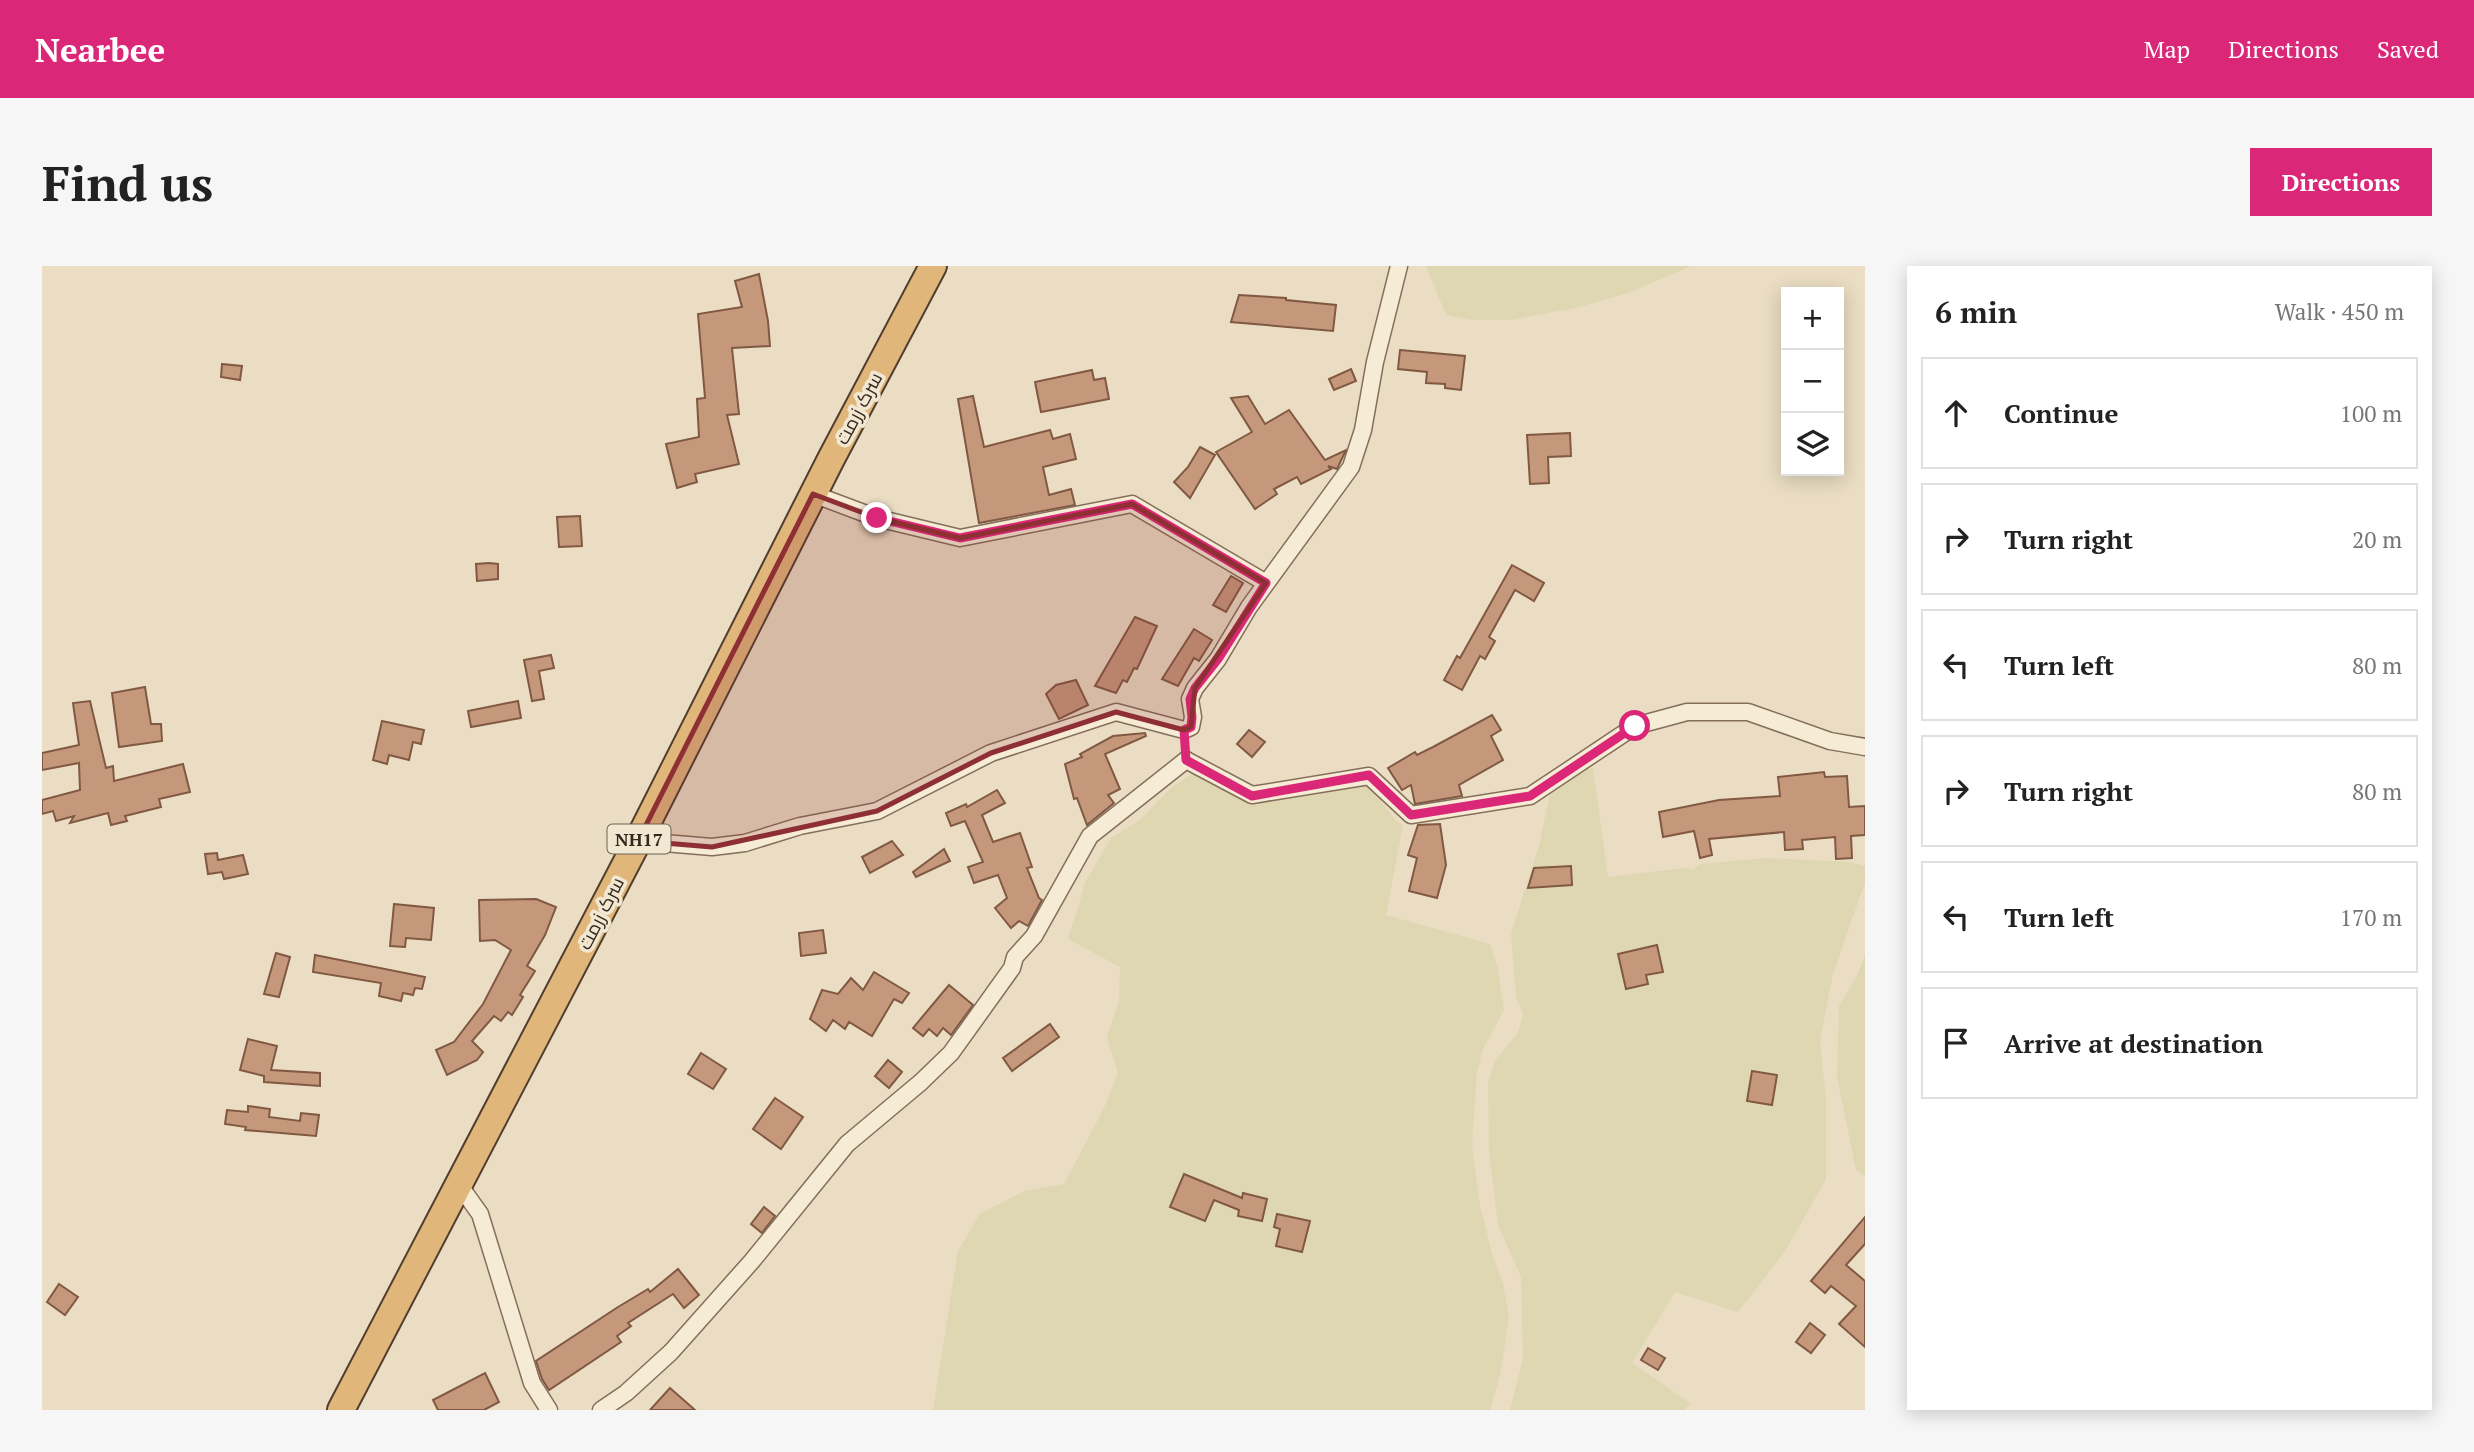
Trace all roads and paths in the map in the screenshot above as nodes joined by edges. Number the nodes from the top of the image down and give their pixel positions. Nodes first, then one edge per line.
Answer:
1 (933, 266) edge
2 (1399, 266) edge
3 (813, 494) junction
4 (1266, 583) junction
5 (1184, 730) junction
6 (1865, 747) edge
7 (1186, 760) junction
8 (642, 833) junction
9 (460, 1186) junction
10 (341, 1410) edge
11 (549, 1410) edge
12 (601, 1410) edge

1 - 3 highway, سرک زرمت / NH17
2 - 4 street
3 - 4 street
3 - 8 highway, سرک زرمت / NH17
4 - 5 street
5 - 7 street
5 - 8 street
6 - 7 street
7 - 12 street
8 - 9 highway, سرک زرمت / NH17
9 - 10 highway, سرک زرمت / NH17
9 - 11 street

